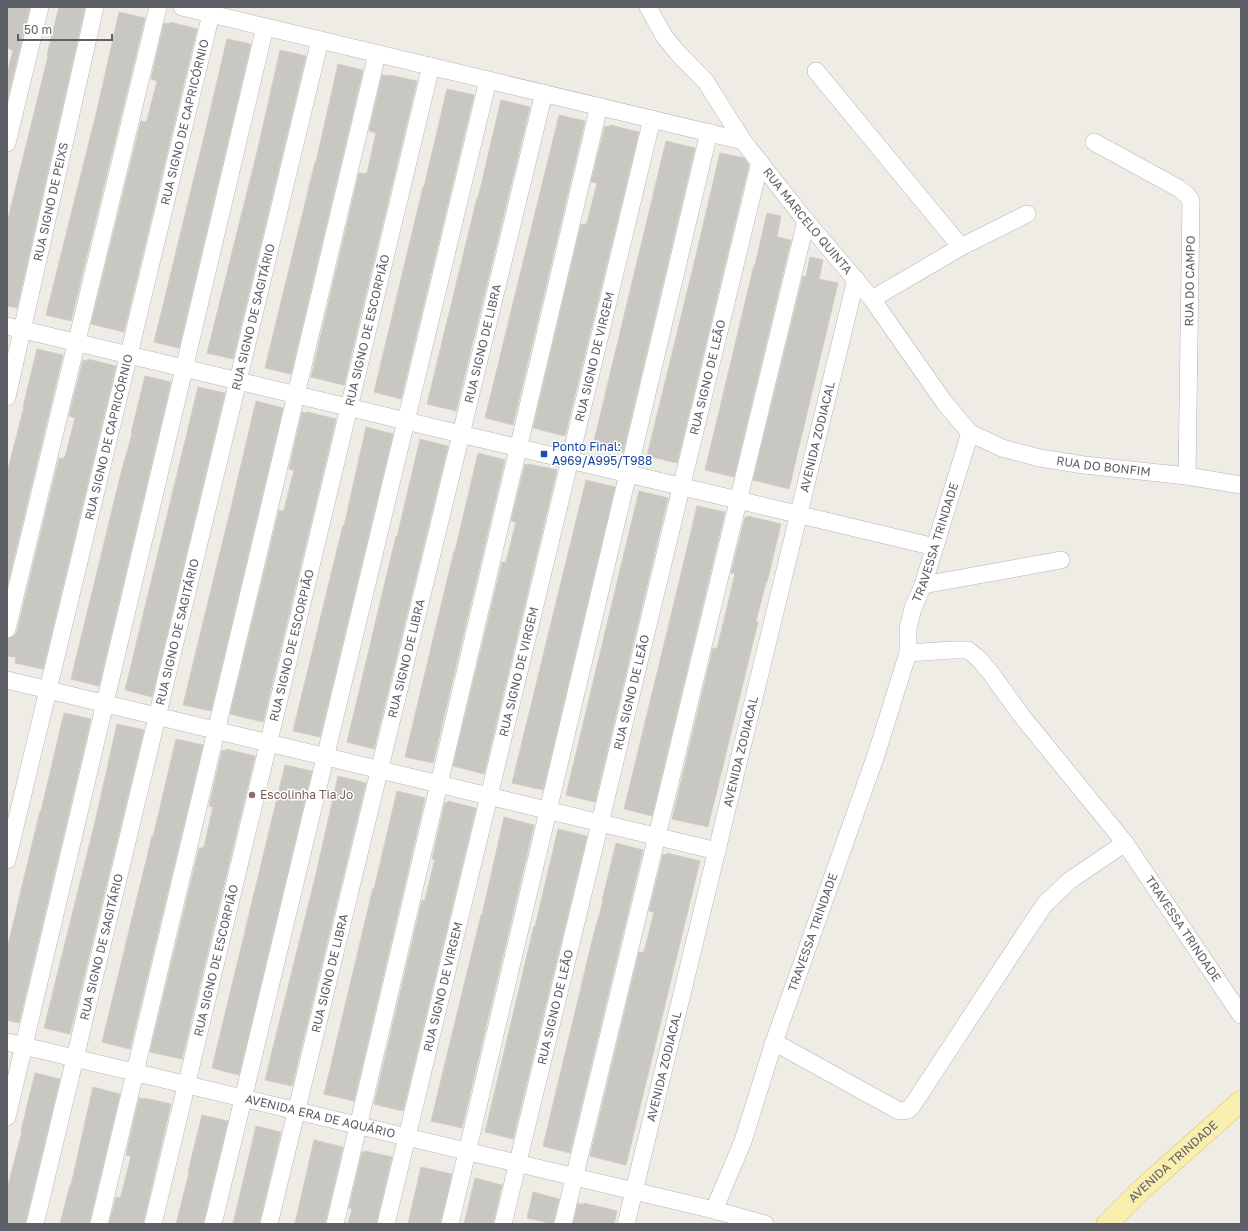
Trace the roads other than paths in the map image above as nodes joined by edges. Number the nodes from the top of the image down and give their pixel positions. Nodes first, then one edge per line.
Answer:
1 (40, 7) edge
2 (96, 7) edge
3 (158, 7) edge
4 (182, 7) edge
5 (648, 7) edge
6 (210, 14) junction
7 (265, 27) junction
8 (320, 40) junction
9 (378, 54) junction
10 (431, 66) junction
11 (816, 70) dead end
12 (488, 80) junction
13 (544, 93) junction
14 (599, 106) junction
15 (652, 119) junction
16 (709, 132) junction
17 (743, 141) junction
18 (1094, 142) dead end
19 (7, 143) edge
20 (760, 162) junction
21 (1027, 214) dead end
22 (806, 221) junction
23 (961, 247) junction
24 (856, 279) junction
25 (872, 299) junction
26 (15, 328) edge
27 (76, 343) junction
28 (128, 355) junction
29 (184, 368) junction
30 (238, 382) junction
31 (296, 395) junction
32 (7, 397) edge
33 (349, 408) junction
34 (406, 421) junction
35 (970, 433) junction
36 (461, 434) junction
37 (518, 448) junction
38 (570, 460) junction
39 (628, 474) junction
40 (1187, 476) junction
41 (1241, 485) edge
42 (681, 487) junction
43 (738, 500) junction
44 (798, 515) junction
45 (935, 547) junction
46 (1061, 560) dead end
47 (923, 585) junction
48 (7, 629) edge
49 (908, 653) junction
50 (7, 680) edge
51 (48, 690) junction
52 (105, 704) junction
53 (157, 716) junction
54 (217, 731) junction
55 (268, 743) junction
56 (325, 757) junction
57 (379, 770) junction
58 (438, 784) junction
59 (489, 796) junction
60 (548, 810) junction
61 (600, 823) junction
62 (657, 836) junction
63 (1125, 843) junction
64 (717, 851) junction
65 (7, 860) edge
66 (1241, 1015) edge
67 (7, 1042) edge
68 (774, 1042) junction
69 (24, 1046) junction
70 (75, 1058) junction
71 (135, 1073) junction
72 (186, 1085) junction
73 (243, 1098) junction
74 (1241, 1101) edge
75 (296, 1111) junction
76 (7, 1117) edge
77 (358, 1125) junction
78 (407, 1137) junction
79 (468, 1151) junction
80 (518, 1163) junction
81 (574, 1177) junction
82 (634, 1190) junction
83 (714, 1210) junction
84 (35, 1224) edge
85 (100, 1224) edge
86 (153, 1224) edge
87 (213, 1224) edge
88 (268, 1224) edge
89 (334, 1224) edge
90 (386, 1224) edge
91 (450, 1224) edge
92 (503, 1224) edge
93 (563, 1224) edge
94 (626, 1224) edge
95 (765, 1224) edge
96 (1107, 1224) edge

1 - 19 street
2 - 26 street, RUA SIGNO DE PEIXS
3 - 27 street
4 - 6 street
5 - 17 street, RUA MARCELO QUINTA
6 - 7 street
6 - 28 street, RUA SIGNO DE CAPRICÓRNIO
7 - 8 street
7 - 29 street
8 - 9 street
8 - 30 street, RUA SIGNO DE SAGITÁRIO
9 - 10 street
9 - 31 street
10 - 12 street
10 - 33 street, RUA SIGNO DE ESCORPIÃO
11 - 23 street
12 - 13 street
12 - 34 street
13 - 14 street
13 - 36 street, RUA SIGNO DE LIBRA
14 - 15 street
14 - 37 street
15 - 16 street
15 - 38 street, RUA SIGNO DE VIRGEM
16 - 17 street
16 - 39 street
17 - 20 street, RUA MARCELO QUINTA
18 - 40 street, RUA DO CAMPO
20 - 22 street, RUA MARCELO QUINTA
20 - 42 street, RUA SIGNO DE LEÃO
21 - 23 street
22 - 24 street, RUA MARCELO QUINTA
22 - 43 street
23 - 25 street
24 - 25 street, RUA MARCELO QUINTA
24 - 44 street, AVENIDA ZODIACAL
25 - 35 street, RUA MARCELO QUINTA
26 - 27 street
26 - 32 street, RUA SIGNO DE PEIXS
27 - 28 street
27 - 48 street
28 - 29 street
28 - 51 street, RUA SIGNO DE CAPRICÓRNIO
29 - 30 street
29 - 52 street
30 - 31 street
30 - 53 street, RUA SIGNO DE SAGITÁRIO
31 - 33 street
31 - 54 street
33 - 34 street
33 - 55 street, RUA SIGNO DE ESCORPIÃO
34 - 36 street
34 - 56 street
35 - 40 street, RUA DO BONFIM
35 - 45 street, TRAVESSA TRINDADE
36 - 37 street
36 - 57 street, RUA SIGNO DE LIBRA
37 - 38 street
37 - 58 street
38 - 39 street
38 - 59 street, RUA SIGNO DE VIRGEM
39 - 42 street
39 - 60 street
40 - 41 street, RUA DO BONFIM
42 - 43 street
42 - 61 street, RUA SIGNO DE LEÃO
43 - 44 street
43 - 62 street
44 - 45 street
44 - 64 street, AVENIDA ZODIACAL
45 - 47 street, TRAVESSA TRINDADE
46 - 47 street
47 - 49 street, TRAVESSA TRINDADE
49 - 63 street, TRAVESSA TRINDADE
49 - 68 street, TRAVESSA TRINDADE
50 - 51 street
51 - 52 street
51 - 65 street, RUA SIGNO DE CAPRICÓRNIO
52 - 53 street
52 - 69 street
53 - 54 street
53 - 70 street, RUA SIGNO DE SAGITÁRIO
54 - 55 street
54 - 71 street
55 - 56 street
55 - 72 street, RUA SIGNO DE ESCORPIÃO
56 - 57 street
56 - 73 street
57 - 58 street
57 - 75 street, RUA SIGNO DE LIBRA
58 - 59 street
58 - 77 street
59 - 60 street
59 - 78 street, RUA SIGNO DE VIRGEM
60 - 61 street
60 - 79 street
61 - 62 street
61 - 80 street, RUA SIGNO DE LEÃO
62 - 64 street
62 - 81 street
63 - 66 street, TRAVESSA TRINDADE
63 - 68 street
64 - 82 street, AVENIDA ZODIACAL
67 - 69 street, AVENIDA ERA DE AQUÁRIO
68 - 83 street, TRAVESSA TRINDADE
69 - 70 street, AVENIDA ERA DE AQUÁRIO
69 - 76 street
70 - 71 street, AVENIDA ERA DE AQUÁRIO
70 - 84 street, RUA SIGNO DE SAGITÁRIO
71 - 72 street, AVENIDA ERA DE AQUÁRIO
71 - 85 street
72 - 73 street, AVENIDA ERA DE AQUÁRIO
72 - 86 street, RUA SIGNO DE ESCORPIÃO
73 - 75 street, AVENIDA ERA DE AQUÁRIO
73 - 87 street
74 - 96 main road, AVENIDA TRINDADE
75 - 77 street, AVENIDA ERA DE AQUÁRIO
75 - 88 street, RUA SIGNO DE LIBRA
77 - 78 street, AVENIDA ERA DE AQUÁRIO
77 - 89 street
78 - 79 street, AVENIDA ERA DE AQUÁRIO
78 - 90 street, RUA SIGNO DE VIRGEM
79 - 80 street, AVENIDA ERA DE AQUÁRIO
79 - 91 street
80 - 81 street, AVENIDA ERA DE AQUÁRIO
80 - 92 street, RUA SIGNO DE LEÃO
81 - 82 street, AVENIDA ERA DE AQUÁRIO
81 - 93 street
82 - 83 street, AVENIDA ERA DE AQUÁRIO
82 - 94 street, AVENIDA ZODIACAL
83 - 95 street, AVENIDA ERA DE AQUÁRIO

